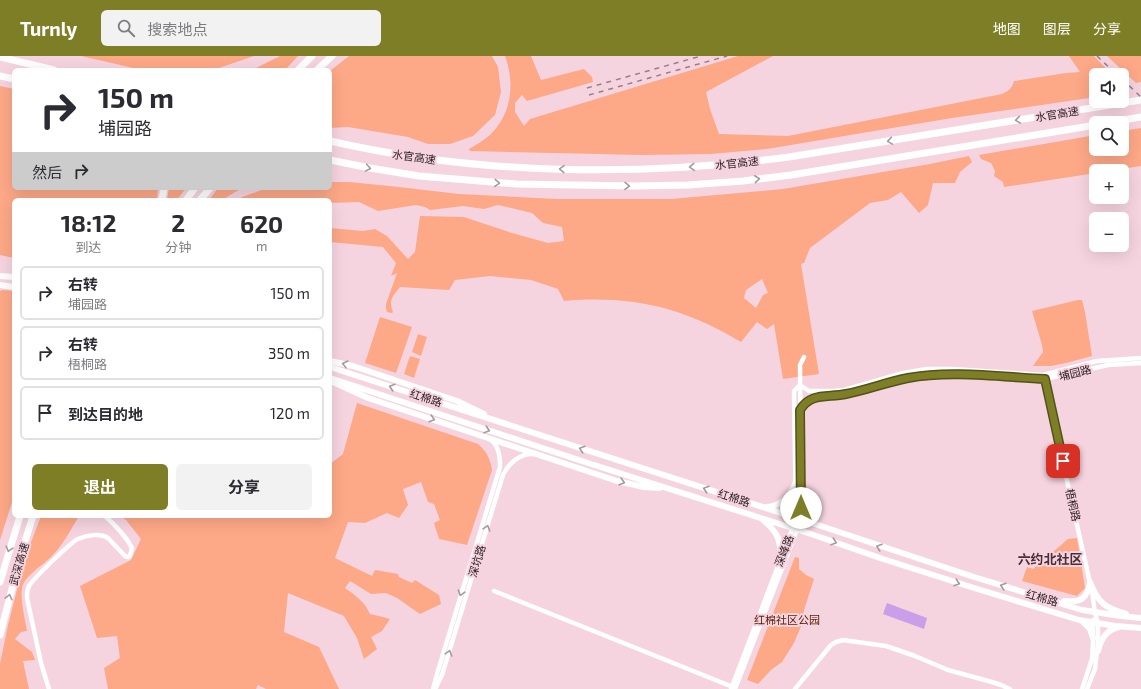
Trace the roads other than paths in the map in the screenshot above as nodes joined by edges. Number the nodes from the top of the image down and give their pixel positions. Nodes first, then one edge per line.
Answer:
1 (312, 56) edge
2 (332, 56) edge
3 (0, 57) edge
4 (46, 68) edge
5 (300, 68) edge
6 (319, 68) edge
7 (0, 76) edge
8 (12, 79) edge
9 (1141, 100) edge
10 (1140, 117) edge
11 (1129, 119) edge
12 (1089, 126) edge
13 (332, 141) edge
14 (332, 160) edge
15 (208, 190) edge
16 (202, 198) edge
17 (0, 276) edge
18 (12, 277) edge
19 (0, 285) edge
20 (12, 287) edge
21 (804, 357) dead end
22 (1141, 358) edge
23 (332, 361) edge
24 (1141, 362) edge
25 (332, 368) edge
26 (1044, 377) junction
27 (332, 380) edge
28 (332, 380) edge
29 (800, 385) junction
30 (800, 410) junction
31 (500, 422) junction
32 (488, 438) junction
33 (539, 455) junction
34 (796, 482) junction
35 (670, 489) junction
36 (761, 507) junction
37 (752, 515) junction
38 (19, 518) edge
39 (32, 518) edge
40 (107, 518) edge
41 (799, 519) junction
42 (795, 529) junction
43 (780, 560) junction
44 (0, 582) edge
45 (1090, 582) junction
46 (494, 591) dead end
47 (1043, 598) junction
48 (1094, 613) junction
49 (1140, 618) edge
50 (1079, 620) junction
51 (1096, 623) junction
52 (1121, 627) junction
53 (1141, 628) edge
54 (0, 635) edge
55 (1093, 638) junction
56 (1098, 651) junction
57 (733, 688) edge
58 (49, 689) edge
59 (434, 689) edge
60 (795, 689) edge
61 (1010, 689) edge
62 (1082, 689) edge
63 (1087, 689) edge

1 - 5 highway
2 - 6 highway
3 - 4 highway
7 - 8 highway
9 -> 13 highway, 水官高速
10 - 11 highway
14 -> 12 highway, 水官高速
15 - 16 highway
17 - 18 main road
19 - 20 main road
21 - 29 street, 深峰路
22 - 26 street, 埔园路
31 -> 23 main road
24 - 26 street, 埔园路
31 -> 25 main road, 红棉路
26 - 29 street, 埔园路
26 - 30 street, 埔园路
26 - 45 street, 梧桐路
27 -> 32 main road
28 -> 35 main road, 红棉路
29 - 30 street, 深峰路
29 - 34 street, 深峰路
30 - 41 street, 深峰路
36 -> 31 main road, 红棉路
32 - 33 main road
32 -> 59 street, 深坑路
33 -> 35 main road
59 -> 33 street, 深坑路
34 - 36 main road
34 - 41 street, 深峰路
35 - 37 main road, 红棉路
36 - 41 main road, 红棉路
37 - 42 main road, 红棉路
37 - 43 main road
38 -> 44 highway, 武深高速
54 -> 39 highway, 武深高速
40 - 58 street
41 - 42 street, 深峰路
47 -> 41 main road, 红棉路
42 - 43 street, 深峰路
42 -> 50 main road, 红棉路
42 - 57 street, 深峰路
43 - 57 street, 深峰路
45 - 47 main road
45 - 48 street, 梧桐路
45 - 49 main road
46 - 57 street
47 - 48 main road, 红棉路
48 - 49 main road, 红棉路
48 - 51 street, 梧桐路
50 - 51 main road, 红棉路
50 - 55 main road
51 - 52 main road, 红棉路
51 - 55 street, 梧桐路
51 - 56 street, 梧桐路
52 - 53 main road, 红棉路
52 - 56 main road
55 - 62 street, 梧桐路
56 - 63 street, 梧桐路
60 - 61 street

